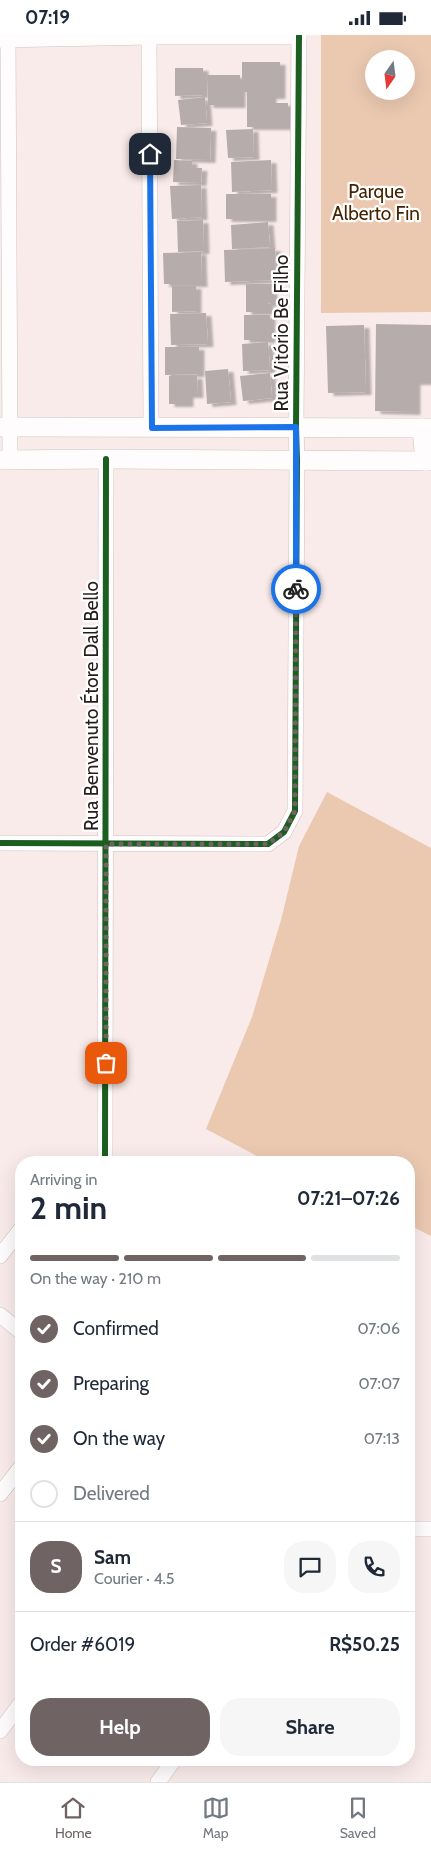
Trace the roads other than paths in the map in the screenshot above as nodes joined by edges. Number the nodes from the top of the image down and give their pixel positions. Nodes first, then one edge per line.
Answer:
1 (150, 36) edge
2 (299, 36) edge
3 (5, 38) edge
4 (5, 427) edge
5 (296, 427) junction
6 (152, 428) junction
7 (426, 428) edge
8 (106, 459) junction
9 (5, 460) edge
10 (297, 460) junction
11 (428, 461) edge
12 (0, 843) edge
13 (106, 844) junction
14 (106, 1156) edge
15 (15, 1237) edge
16 (0, 1256) edge
17 (0, 1315) edge
18 (15, 1327) edge
19 (15, 1475) edge
20 (0, 1494) edge
21 (415, 1529) edge
22 (431, 1529) edge
23 (15, 1711) edge
24 (0, 1731) edge
25 (170, 1766) edge
26 (158, 1782) edge

1 - 2 street
1 - 3 street
1 - 6 street
2 - 5 street, Rua Vitório Be Filho
3 - 4 street
4 - 6 street
4 - 9 street
5 - 6 street
5 - 7 street
5 - 10 street, Rua Vitório Be Filho
7 - 11 street
8 - 9 street
8 - 10 street
8 - 13 street, Rua Benvenuto Étore Dall Bello
10 - 11 street
10 - 13 street, Rua Vitório Be Filho
12 - 13 street
13 - 14 street, Rua Benvenuto Étore Dall Bello
15 - 16 street
17 - 18 street
19 - 20 street
21 - 22 street
23 - 24 street
25 - 26 street

